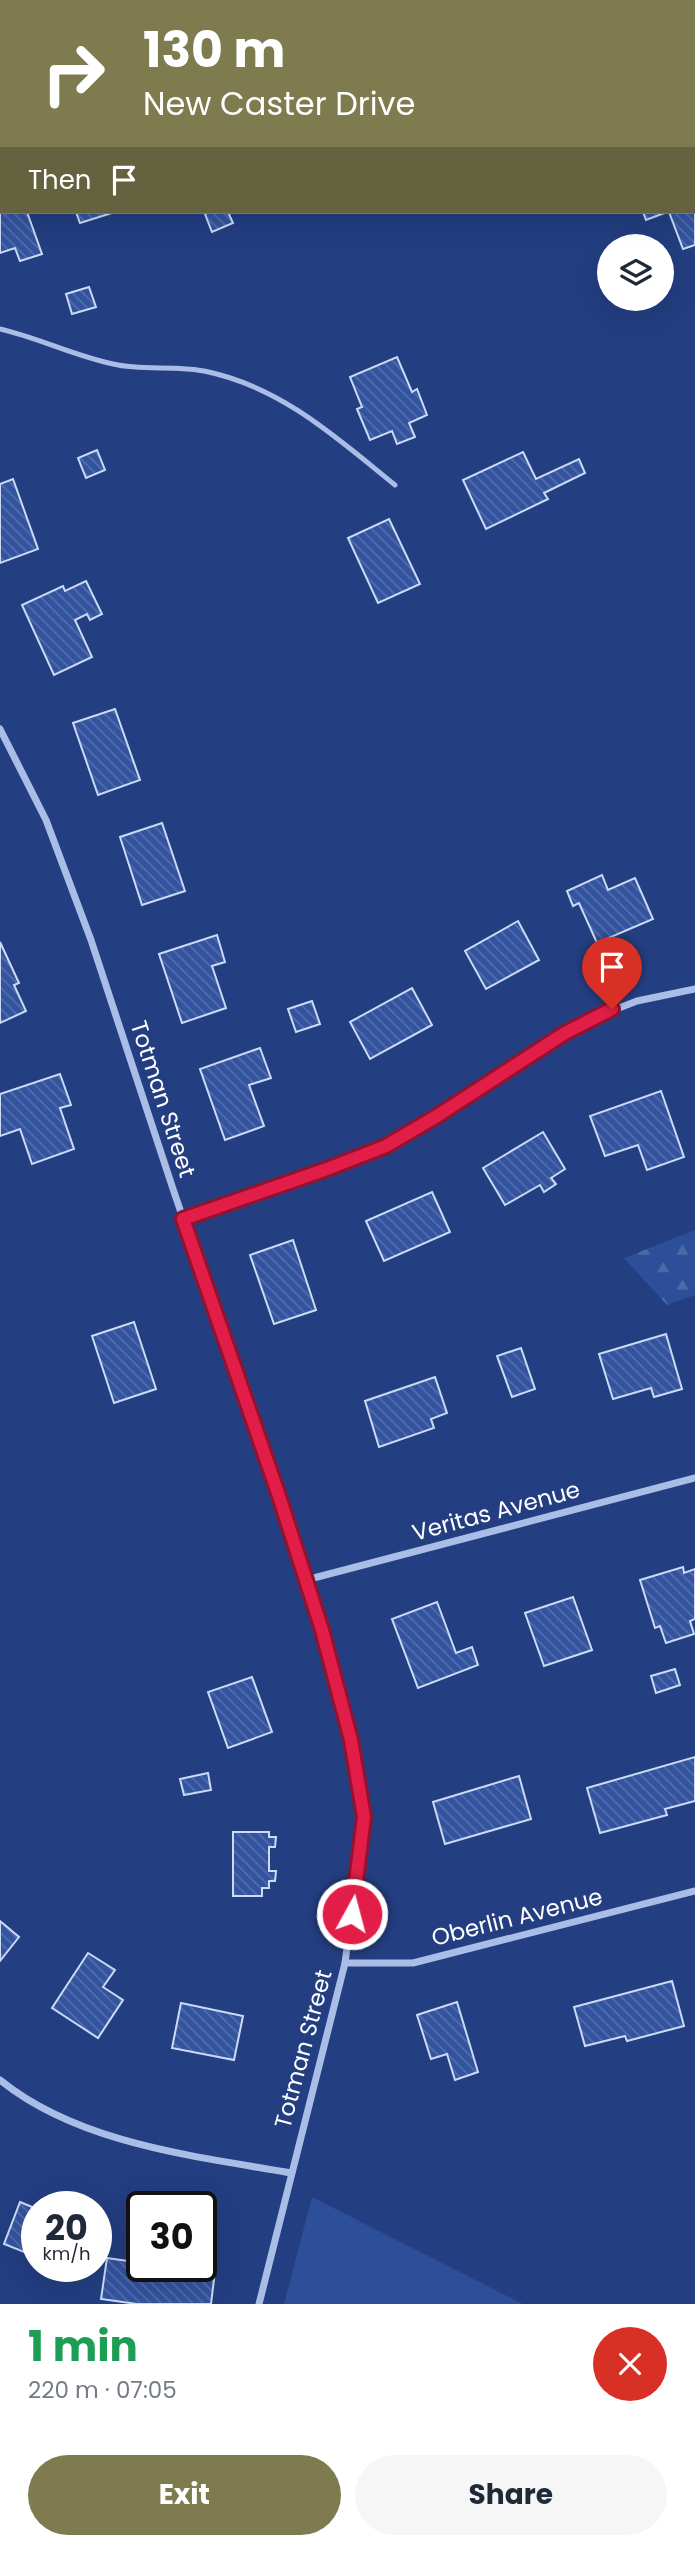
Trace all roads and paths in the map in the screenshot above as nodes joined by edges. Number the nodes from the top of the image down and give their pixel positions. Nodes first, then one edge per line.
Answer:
1 (0, 330) edge
2 (395, 485) dead end
3 (0, 729) edge
4 (695, 989) edge
5 (183, 1219) junction
6 (695, 1478) edge
7 (306, 1580) junction
8 (695, 1891) edge
9 (345, 1963) junction
10 (0, 2080) edge
11 (291, 2173) junction
12 (259, 2304) edge

1 - 2 lane
3 - 5 street, Totman Street
4 - 5 street
5 - 7 street, Totman Street
6 - 7 street, Veritas Avenue
7 - 9 street, Totman Street
8 - 9 street, Oberlin Avenue
9 - 11 street, Totman Street
10 - 11 street
11 - 12 street, Totman Street

